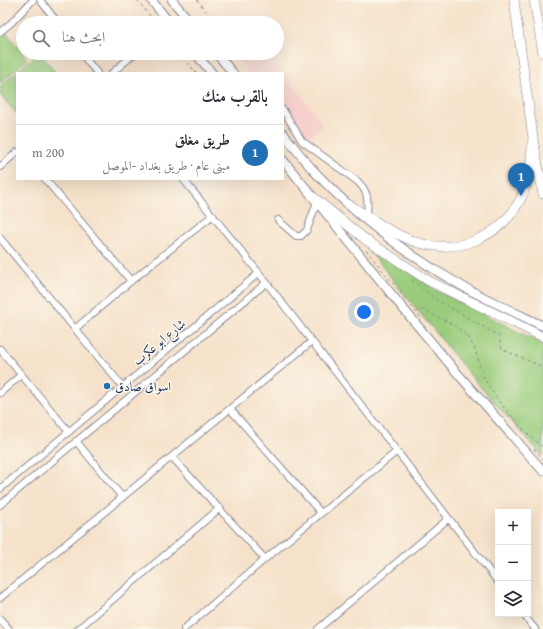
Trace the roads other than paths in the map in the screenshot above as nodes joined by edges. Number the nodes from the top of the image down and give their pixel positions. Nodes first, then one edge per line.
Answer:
1 (33, 0) edge
2 (40, 0) edge
3 (151, 0) edge
4 (172, 0) edge
5 (514, 0) edge
6 (534, 0) edge
7 (539, 13) edge
8 (18, 16) edge
9 (53, 16) edge
10 (164, 16) edge
11 (185, 16) edge
12 (16, 18) edge
13 (0, 32) edge
14 (543, 53) edge
15 (87, 60) edge
16 (127, 60) edge
17 (201, 60) edge
18 (222, 60) edge
19 (96, 72) edge
20 (113, 72) edge
21 (211, 72) edge
22 (232, 72) edge
23 (284, 112) edge
24 (284, 134) edge
25 (533, 138) junction
26 (16, 153) edge
27 (284, 161) edge
28 (0, 167) edge
29 (46, 180) edge
30 (184, 180) edge
31 (543, 194) edge
32 (315, 199) junction
33 (350, 205) junction
34 (213, 215) junction
35 (367, 216) junction
36 (278, 220) dead end
37 (0, 238) edge
38 (259, 273) junction
39 (131, 281) junction
40 (266, 283) junction
41 (543, 326) edge
42 (76, 328) junction
43 (543, 337) edge
44 (311, 342) junction
45 (0, 349) edge
46 (21, 375) junction
47 (123, 386) junction
48 (0, 393) edge
49 (230, 409) junction
50 (69, 432) junction
51 (76, 441) junction
52 (396, 452) junction
53 (172, 456) junction
54 (543, 472) edge
55 (15, 477) junction
56 (23, 486) junction
57 (0, 489) edge
58 (122, 497) junction
59 (0, 505) edge
60 (220, 508) junction
61 (321, 513) junction
62 (448, 519) junction
63 (265, 559) junction
64 (497, 581) edge
65 (0, 598) edge
66 (525, 617) edge
67 (0, 619) edge
68 (9, 629) edge
69 (78, 629) edge
70 (184, 629) edge
71 (318, 629) edge
72 (535, 629) edge

1 - 8 street
2 - 9 street
3 - 10 main road
4 - 11 main road
5 - 25 highway
6 - 7 highway
7 - 14 highway
12 - 13 street
15 - 19 street
16 - 20 street
17 - 21 main road
18 - 22 main road
23 - 35 street
24 - 33 main road
25 - 31 highway
25 - 35 highway
26 - 28 street
27 - 32 main road
29 - 39 street
30 - 34 street
32 - 36 street
32 - 43 highway
32 - 54 main road
33 - 35 highway
33 - 41 main road
34 - 38 street
34 - 39 street
37 - 42 street
38 - 40 street
38 - 47 street, شارع ابو عكرب
39 - 42 street
40 - 44 street
40 - 51 street
42 - 47 street
44 - 49 street
44 - 52 street
45 - 46 street
46 - 48 street
46 - 50 street
47 - 50 street, شارع ابو عكرب
49 - 53 street
49 - 61 street
50 - 55 street, شارع ابو عكرب
51 - 56 street
51 - 58 street
52 - 61 street
52 - 62 street
53 - 58 street
53 - 60 street
55 - 56 street
55 - 57 street, شارع ابو عكرب
56 - 59 street
58 - 65 street
60 - 63 street
60 - 69 street
61 - 63 street
62 - 64 street
62 - 71 street
63 - 70 street
66 - 72 street
67 - 68 street

